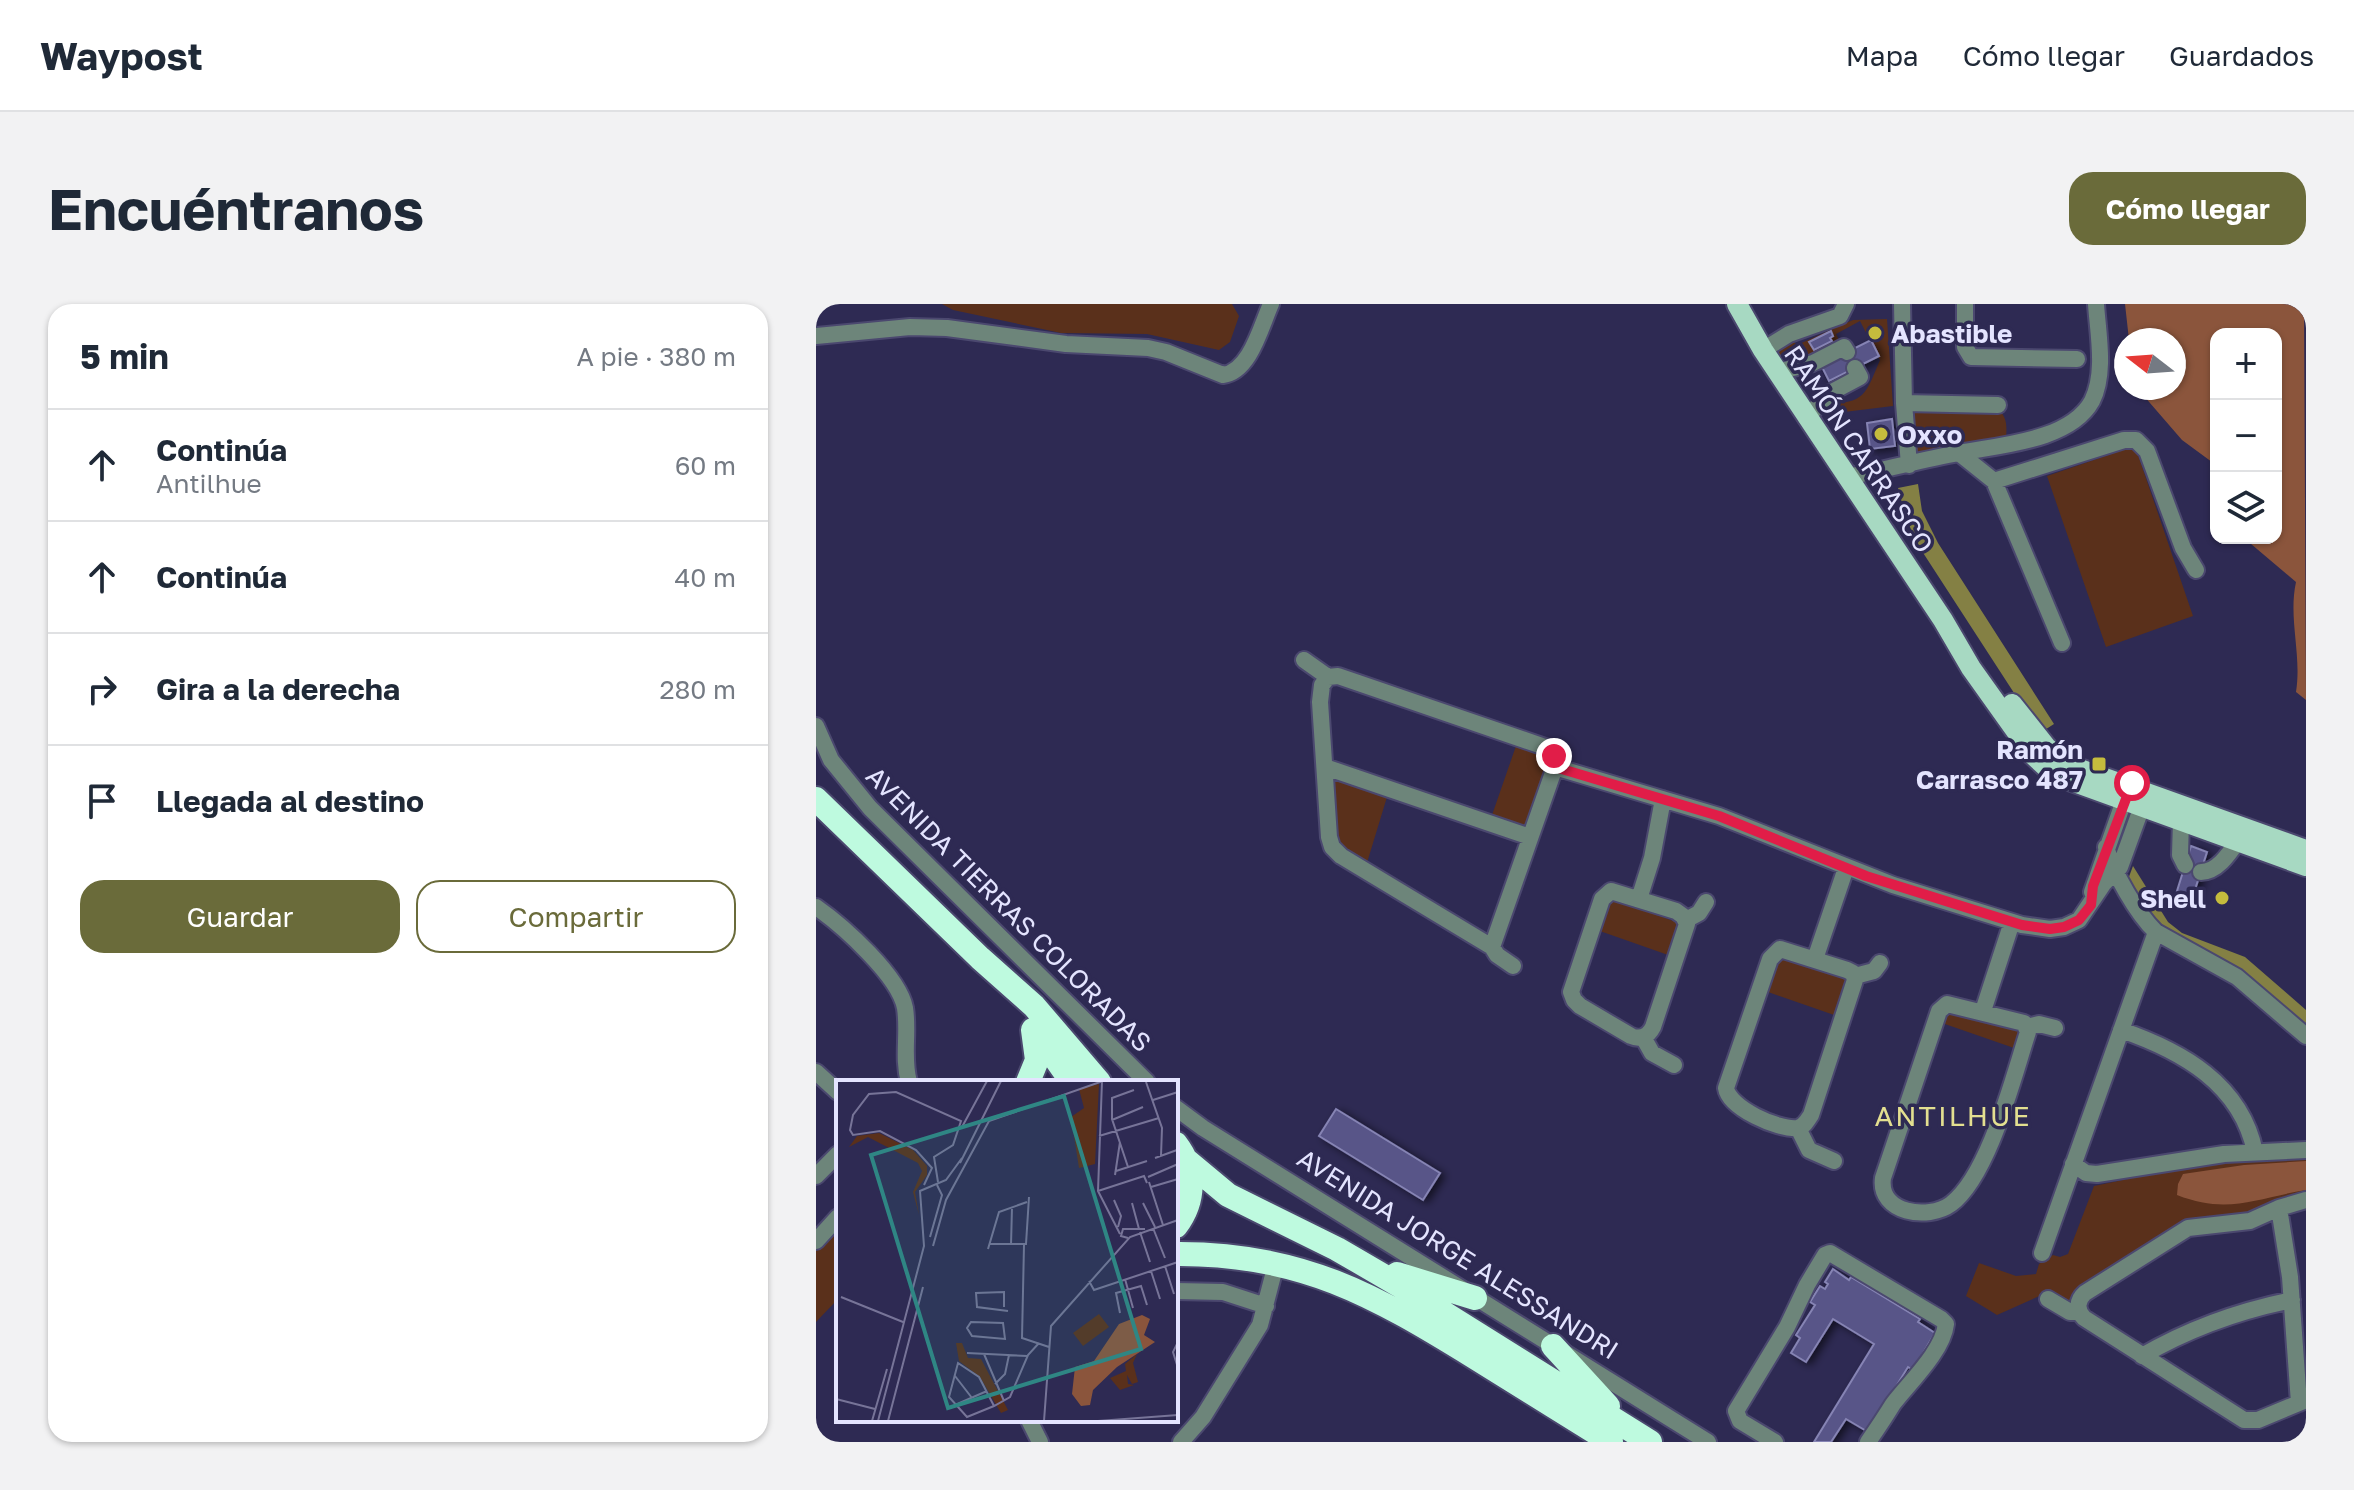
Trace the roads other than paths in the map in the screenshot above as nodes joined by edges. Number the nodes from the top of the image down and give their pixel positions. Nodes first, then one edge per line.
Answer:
1 (1271, 304) edge
2 (1737, 304) edge
3 (1846, 304) edge
4 (1902, 304) edge
5 (1965, 304) edge
6 (2096, 304) edge
7 (816, 336) edge
8 (1763, 350) junction
9 (1847, 352) dead end
10 (2077, 359) dead end
11 (1855, 368) dead end
12 (1777, 372) junction
13 (1904, 403) junction
14 (1998, 405) dead end
15 (1806, 418) junction
16 (1959, 453) junction
17 (1909, 465) junction
18 (1846, 477) junction
19 (1994, 481) junction
20 (2196, 570) dead end
21 (2062, 643) dead end
22 (1304, 660) dead end
23 (1328, 677) junction
24 (816, 726) edge
25 (1325, 767) junction
26 (1555, 767) junction
27 (2135, 797) junction
28 (816, 799) edge
29 (1663, 799) junction
30 (2181, 821) junction
31 (1530, 837) junction
32 (2238, 841) junction
33 (2306, 850) edge
34 (2306, 866) edge
35 (1846, 868) junction
36 (2108, 869) junction
37 (1639, 899) junction
38 (1706, 902) dead end
39 (817, 907) edge
40 (1686, 920) junction
41 (2012, 922) junction
42 (2156, 932) junction
43 (1492, 947) junction
44 (980, 958) junction
45 (1815, 959) junction
46 (1880, 963) dead end
47 (1513, 966) dead end
48 (1855, 976) junction
49 (1983, 1011) junction
50 (1032, 1027) junction
51 (2027, 1027) junction
52 (2055, 1028) dead end
53 (2121, 1030) junction
54 (2306, 1036) edge
55 (1643, 1037) junction
56 (1674, 1065) dead end
57 (816, 1072) edge
58 (909, 1080) edge
59 (1029, 1080) edge
60 (1071, 1080) edge
61 (1097, 1080) edge
62 (1145, 1080) edge
63 (836, 1090) edge
64 (1178, 1110) edge
65 (1798, 1128) junction
66 (2306, 1150) edge
67 (1181, 1152) edge
68 (2255, 1152) junction
69 (836, 1156) edge
70 (1834, 1161) dead end
71 (2073, 1164) junction
72 (816, 1176) edge
73 (2306, 1200) edge
74 (2279, 1208) junction
75 (836, 1219) edge
76 (1178, 1223) edge
77 (816, 1241) edge
78 (2042, 1253) dead end
79 (1178, 1254) edge
80 (1362, 1263) junction
81 (1276, 1264) junction
82 (1178, 1291) edge
83 (1475, 1298) junction
84 (2048, 1299) dead end
85 (2292, 1300) junction
86 (1266, 1306) junction
87 (2079, 1312) junction
88 (1553, 1346) junction
89 (2142, 1356) junction
90 (2302, 1401) edge
91 (1030, 1422) edge
92 (1619, 1435) edge
93 (1040, 1442) edge
94 (1181, 1442) edge
95 (1650, 1442) edge
96 (1708, 1442) edge
97 (1775, 1442) edge
98 (1868, 1442) edge

1 - 7 street
2 - 8 main road, RAMÓN CARRASCO
3 - 8 street
4 - 13 street
5 - 10 street
6 - 16 street
8 - 12 main road, RAMÓN CARRASCO
9 - 12 street
11 - 15 street
12 - 15 main road, RAMÓN CARRASCO
13 - 14 street
13 - 17 street
15 - 18 main road, RAMÓN CARRASCO
16 - 17 street
16 - 19 street
17 - 18 street
18 - 27 main road, RAMÓN CARRASCO
19 - 20 street
19 - 21 street
22 - 23 street
23 - 25 street
23 - 26 street
24 - 62 street, AVENIDA TIERRAS COLORADAS
25 - 31 street
25 - 43 street
26 - 29 street
26 - 31 street
27 - 30 main road, RAMÓN CARRASCO
27 - 33 main road
27 - 36 street
27 - 36 street
28 - 44 highway
29 - 35 street
29 - 37 street
30 - 32 main road, RAMÓN CARRASCO
30 - 32 street
31 - 43 street
32 - 34 main road, RAMÓN CARRASCO
35 - 41 street
35 - 45 street
36 - 41 street
36 - 42 street
37 - 40 street
37 - 55 street
38 - 40 street
39 - 58 street
40 - 55 street
41 - 49 street
42 - 53 street
42 - 54 street
43 - 47 street
44 - 50 highway
44 - 61 highway
45 - 48 street
45 - 65 street
46 - 48 street
48 - 65 street
49 - 51 street
49 - 51 street
50 - 59 highway
50 - 60 highway
51 - 52 street
53 - 68 street
53 - 71 street
55 - 56 street
57 - 63 street
64 - 83 street, AVENIDA JORGE ALESSANDRI
65 - 70 street
66 - 68 street
67 - 76 highway
67 - 80 highway
68 - 71 street
69 - 72 street
71 - 78 street
73 - 74 street
74 - 85 street
74 - 87 street
75 - 77 street
79 - 81 highway
80 - 83 highway
80 - 92 highway
81 - 86 street
81 - 92 highway
82 - 86 street
83 - 88 street, AVENIDA JORGE ALESSANDRI
84 - 87 street
85 - 89 street
85 - 90 street
86 - 94 street
87 - 89 street
88 - 92 highway
88 - 96 street, AVENIDA JORGE ALESSANDRI
89 - 90 street
91 - 93 street
92 - 95 highway
97 - 98 street

